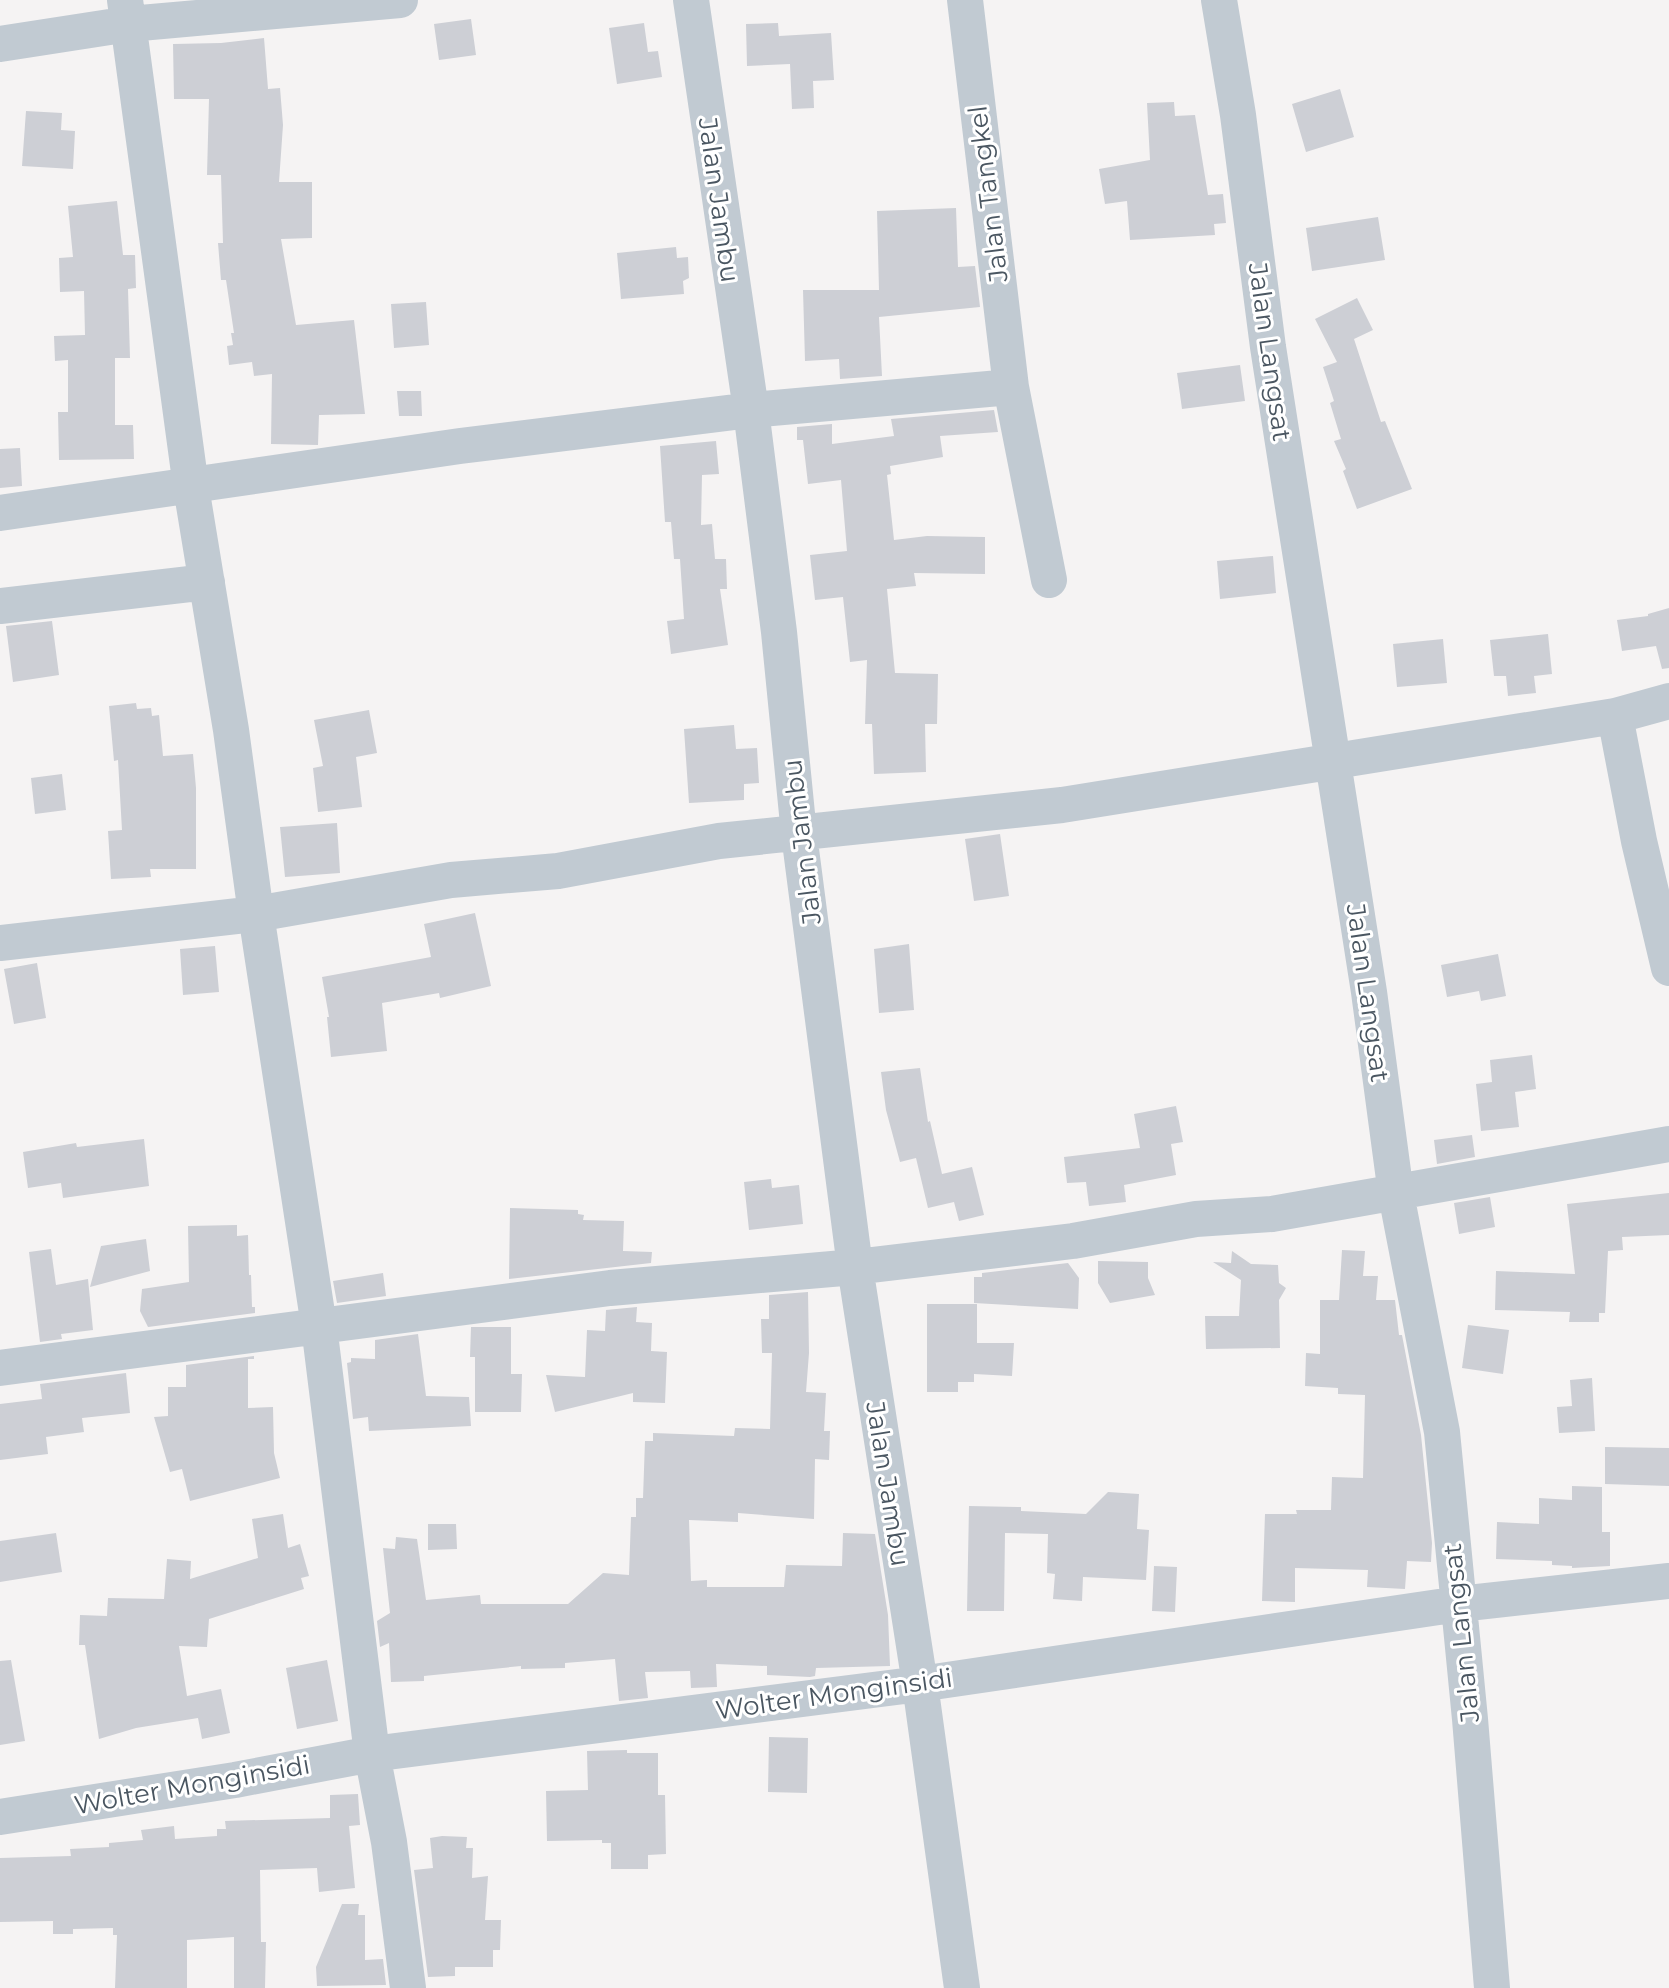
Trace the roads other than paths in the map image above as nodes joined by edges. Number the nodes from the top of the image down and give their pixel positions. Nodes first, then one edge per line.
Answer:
1 (400, 0) edge
2 (691, 0) edge
3 (965, 0) edge
4 (1219, 0) edge
5 (127, 12) edge
6 (0, 44) edge
7 (1011, 387) junction
8 (751, 410) junction
9 (191, 487) junction
10 (0, 513) edge
11 (1049, 580) dead end
12 (207, 582) junction
13 (0, 606) edge
14 (1669, 701) edge
15 (1615, 716) junction
16 (1334, 759) junction
17 (799, 834) junction
18 (256, 914) junction
19 (0, 943) edge
20 (1669, 968) edge
21 (1669, 1144) edge
22 (1396, 1194) junction
23 (855, 1267) junction
24 (319, 1326) junction
25 (0, 1368) edge
26 (1669, 1581) edge
27 (1459, 1604) junction
28 (920, 1684) junction
29 (372, 1754) junction
30 (0, 1817) edge
31 (408, 1988) edge
32 (962, 1988) edge
33 (1492, 1988) edge

1 - 5 street
2 - 8 street, Jalan Jambu
3 - 7 street, Jalan Tangkel
4 - 16 street, Jalan Langsat
5 - 6 street
5 - 9 street
7 - 8 street
7 - 11 street, Jalan Tangkel
8 - 9 street
8 - 17 street, Jalan Jambu
9 - 10 street
9 - 12 street
12 - 13 street
12 - 18 street
14 - 15 street
15 - 16 street
15 - 20 street
16 - 17 street
16 - 22 street, Jalan Langsat
17 - 18 street
17 - 23 street, Jalan Jambu
18 - 19 street
18 - 24 street
21 - 22 street
22 - 23 street
22 - 27 street, Jalan Langsat
23 - 24 street
23 - 28 street, Jalan Jambu
24 - 25 street
24 - 29 street
26 - 27 street, Wolter Monginsidi
27 - 28 street, Wolter Monginsidi
27 - 33 street, Jalan Langsat
28 - 29 street, Wolter Monginsidi
28 - 32 street, Jalan Jambu
29 - 30 street, Wolter Monginsidi
29 - 31 street

